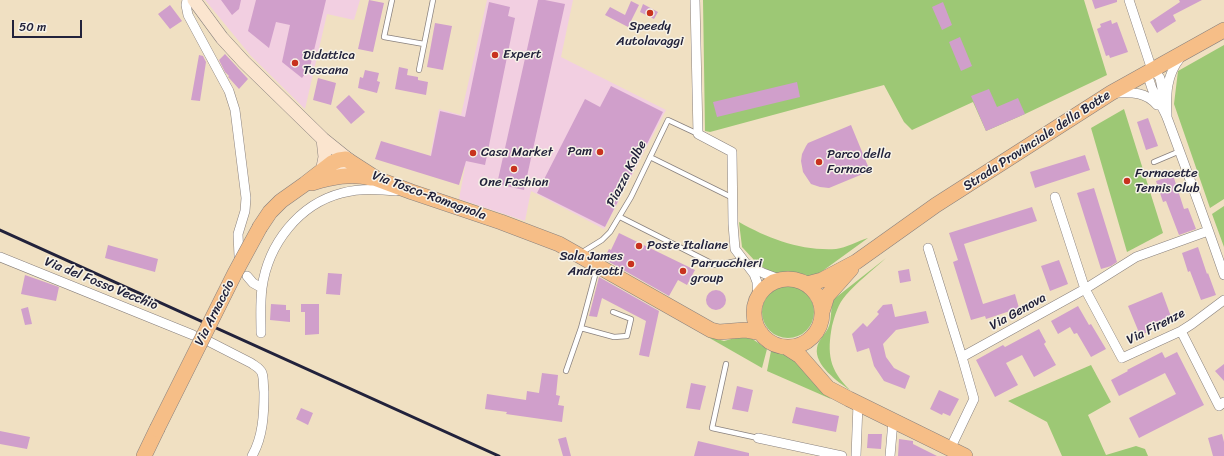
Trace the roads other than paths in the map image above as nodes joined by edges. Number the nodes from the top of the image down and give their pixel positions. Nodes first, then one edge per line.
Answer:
1 (187, 0) edge
2 (194, 0) edge
3 (392, 0) edge
4 (433, 0) edge
5 (695, 0) edge
6 (1129, 0) edge
7 (1224, 30) edge
8 (424, 44) junction
9 (1186, 50) junction
10 (419, 70) dead end
11 (1151, 70) junction
12 (1111, 93) junction
13 (1167, 117) junction
14 (698, 134) junction
15 (323, 139) junction
16 (1180, 151) junction
17 (650, 157) junction
18 (349, 160) junction
19 (1154, 162) dead end
20 (323, 176) junction
21 (377, 179) junction
22 (412, 192) junction
23 (1055, 197) dead end
24 (733, 198) junction
25 (620, 217) junction
26 (1208, 231) junction
27 (928, 248) dead end
28 (578, 255) junction
29 (240, 256) dead end
30 (0, 257) edge
31 (745, 262) junction
32 (856, 262) junction
33 (598, 266) junction
34 (1224, 275) edge
35 (247, 276) dead end
36 (779, 279) junction
37 (807, 284) junction
38 (262, 288) junction
39 (1085, 289) junction
40 (1224, 300) edge
41 (756, 304) junction
42 (613, 312) dead end
43 (822, 312) junction
44 (700, 324) junction
45 (581, 328) junction
46 (1181, 331) junction
47 (261, 333) dead end
48 (761, 333) junction
49 (193, 335) dead end
50 (813, 335) junction
51 (208, 341) dead end
52 (786, 347) junction
53 (962, 357) junction
54 (726, 364) dead end
55 (566, 370) dead end
56 (840, 394) junction
57 (1224, 402) edge
58 (858, 404) junction
59 (892, 421) junction
60 (758, 438) joint
61 (950, 449) junction
62 (144, 456) edge
63 (252, 456) edge
64 (842, 456) edge
65 (856, 456) edge
66 (890, 456) edge
67 (965, 456) edge

1 - 29 street
2 - 15 main road, Via Tosco-Romagnola
3 - 8 lane
4 - 8 lane
5 - 14 street
6 - 11 street
7 - 9 main road, Strada Provinciale della Botte
8 - 10 lane
9 - 11 main road, Strada Provinciale della Botte
9 - 13 street
11 - 12 main road, Strada Provinciale della Botte
11 - 13 street
12 - 13 street
12 - 32 main road, Strada Provinciale della Botte
13 - 16 street
14 - 17 lane, Piazza Kolbe
14 - 24 street, Piazza Kolbe
15 - 18 main road, Via Tosco-Romagnola
15 - 20 main road
16 - 19 lane
16 - 26 street
17 - 24 lane
17 - 25 lane, Piazza Kolbe
18 - 20 main road, Via Arnaccio
18 - 21 main road, Via Tosco-Romagnola
20 - 21 main road, Via Arnaccio
20 - 62 main road, Via Arnaccio, bridge
21 - 22 main road, Via Tosco-Romagnola
22 - 28 main road, Via Tosco-Romagnola
22 - 38 street
23 - 39 street
24 - 31 street, Piazza Kolbe
25 - 28 lane, Piazza Kolbe
25 - 31 lane
26 - 34 street
26 - 39 street, Via Genova
27 - 53 street
28 - 33 main road, Via Tosco-Romagnola
30 - 49 street, Via del Fosso Vecchio
31 - 36 street
31 - 41 street, Piazza Kolbe
32 - 37 main road
32 - 43 main road
33 - 44 main road, Via Tosco-Romagnola
33 - 45 lane
35 - 38 street, Via Arnaccio
36 - 37 main road
36 - 41 main road
37 - 43 main road
38 - 47 street
39 - 46 street, Via Firenze
39 - 53 street, Via Genova
40 - 46 street, Via Firenze
41 - 44 main road
41 - 48 main road
42 - 45 lane
43 - 50 main road
44 - 48 main road, Via Tosco-Romagnola
45 - 55 lane
46 - 57 street
48 - 52 main road
50 - 52 main road
50 - 56 main road
51 - 63 street
52 - 56 main road
53 - 61 street
54 - 60 lane
56 - 58 main road
58 - 59 main road
58 - 65 street
59 - 61 main road
59 - 66 street
60 - 64 street
61 - 67 main road

